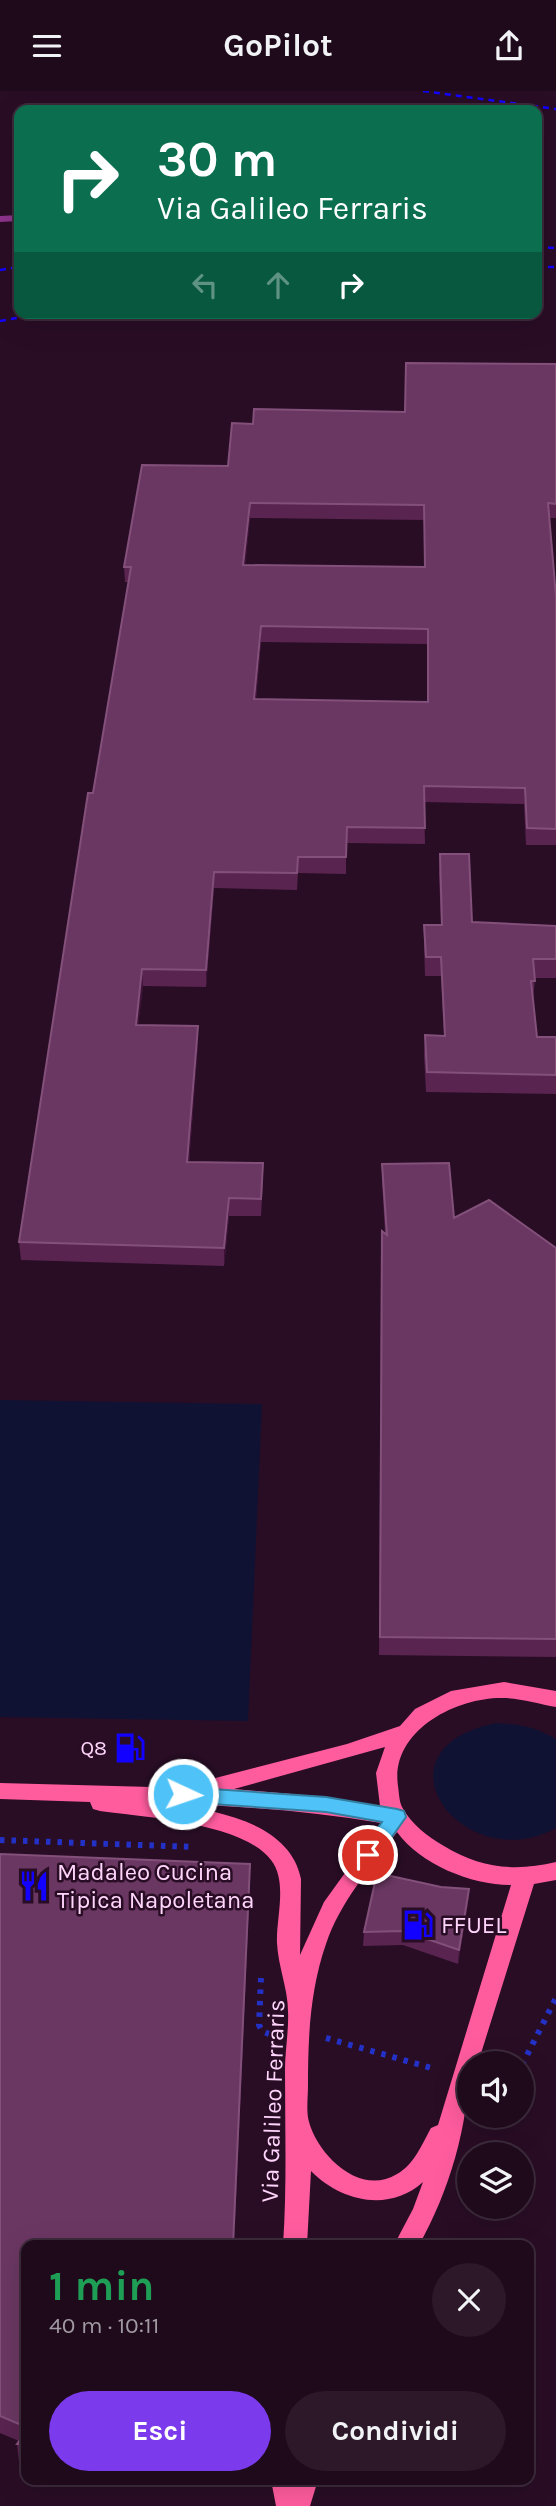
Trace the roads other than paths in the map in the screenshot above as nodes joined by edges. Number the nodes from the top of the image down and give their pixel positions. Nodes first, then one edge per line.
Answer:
1 (556, 1699) edge
2 (401, 1733) junction
3 (0, 1791) edge
4 (34, 1793) junction
5 (183, 1794) junction
6 (397, 1817) junction
7 (556, 1871) edge
8 (525, 1877) junction
9 (299, 2011) junction
10 (454, 2102) junction
11 (298, 2109) junction
12 (295, 2240) edge
13 (409, 2240) edge
14 (285, 2485) edge
15 (303, 2485) edge
16 (289, 2506) edge
17 (297, 2506) edge

1 - 2 main road
2 - 5 main road
2 - 6 main road
3 - 4 main road
4 - 5 main road
4 - 9 main road
5 - 6 main road
6 - 8 main road
6 - 9 main road, Via Galileo Ferraris
7 - 8 main road
8 - 10 main road
9 - 11 main road, Via Galileo Ferraris
10 - 11 main road
10 - 13 main road
11 - 12 main road, Via Galileo Ferraris
14 - 16 main road
15 - 17 main road

